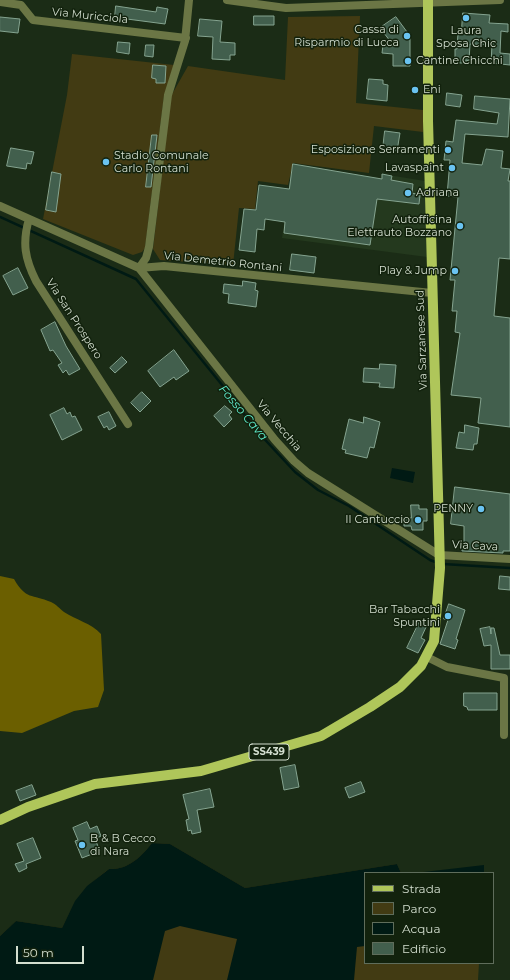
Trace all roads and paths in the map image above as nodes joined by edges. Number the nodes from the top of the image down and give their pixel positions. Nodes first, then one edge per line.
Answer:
1 (189, 0) edge
2 (227, 0) edge
3 (500, 0) edge
4 (428, 1) edge
5 (0, 2) edge
6 (186, 38) junction
7 (0, 206) edge
8 (27, 225) junction
9 (140, 268) junction
10 (432, 293) junction
11 (128, 424) dead end
12 (510, 559) edge
13 (439, 560) junction
14 (427, 656) junction
15 (504, 735) dead end
16 (0, 820) edge

1 - 6 street
2 - 4 street
3 - 4 street
4 - 10 main road, Via Sarzanese Sud / SS439
5 - 6 street, Via Muricciola
6 - 9 street
7 - 8 street, Via Demetrio Rontani
8 - 9 street, Via Demetrio Rontani
8 - 11 street, Via San Prospero
9 - 10 street, Via Demetrio Rontani
9 - 13 street, Via Vecchia
10 - 13 main road, Via Sarzanese Sud / SS439
12 - 13 street, Via Cava
13 - 14 main road, SS439
14 - 15 street
14 - 16 main road, SS439

